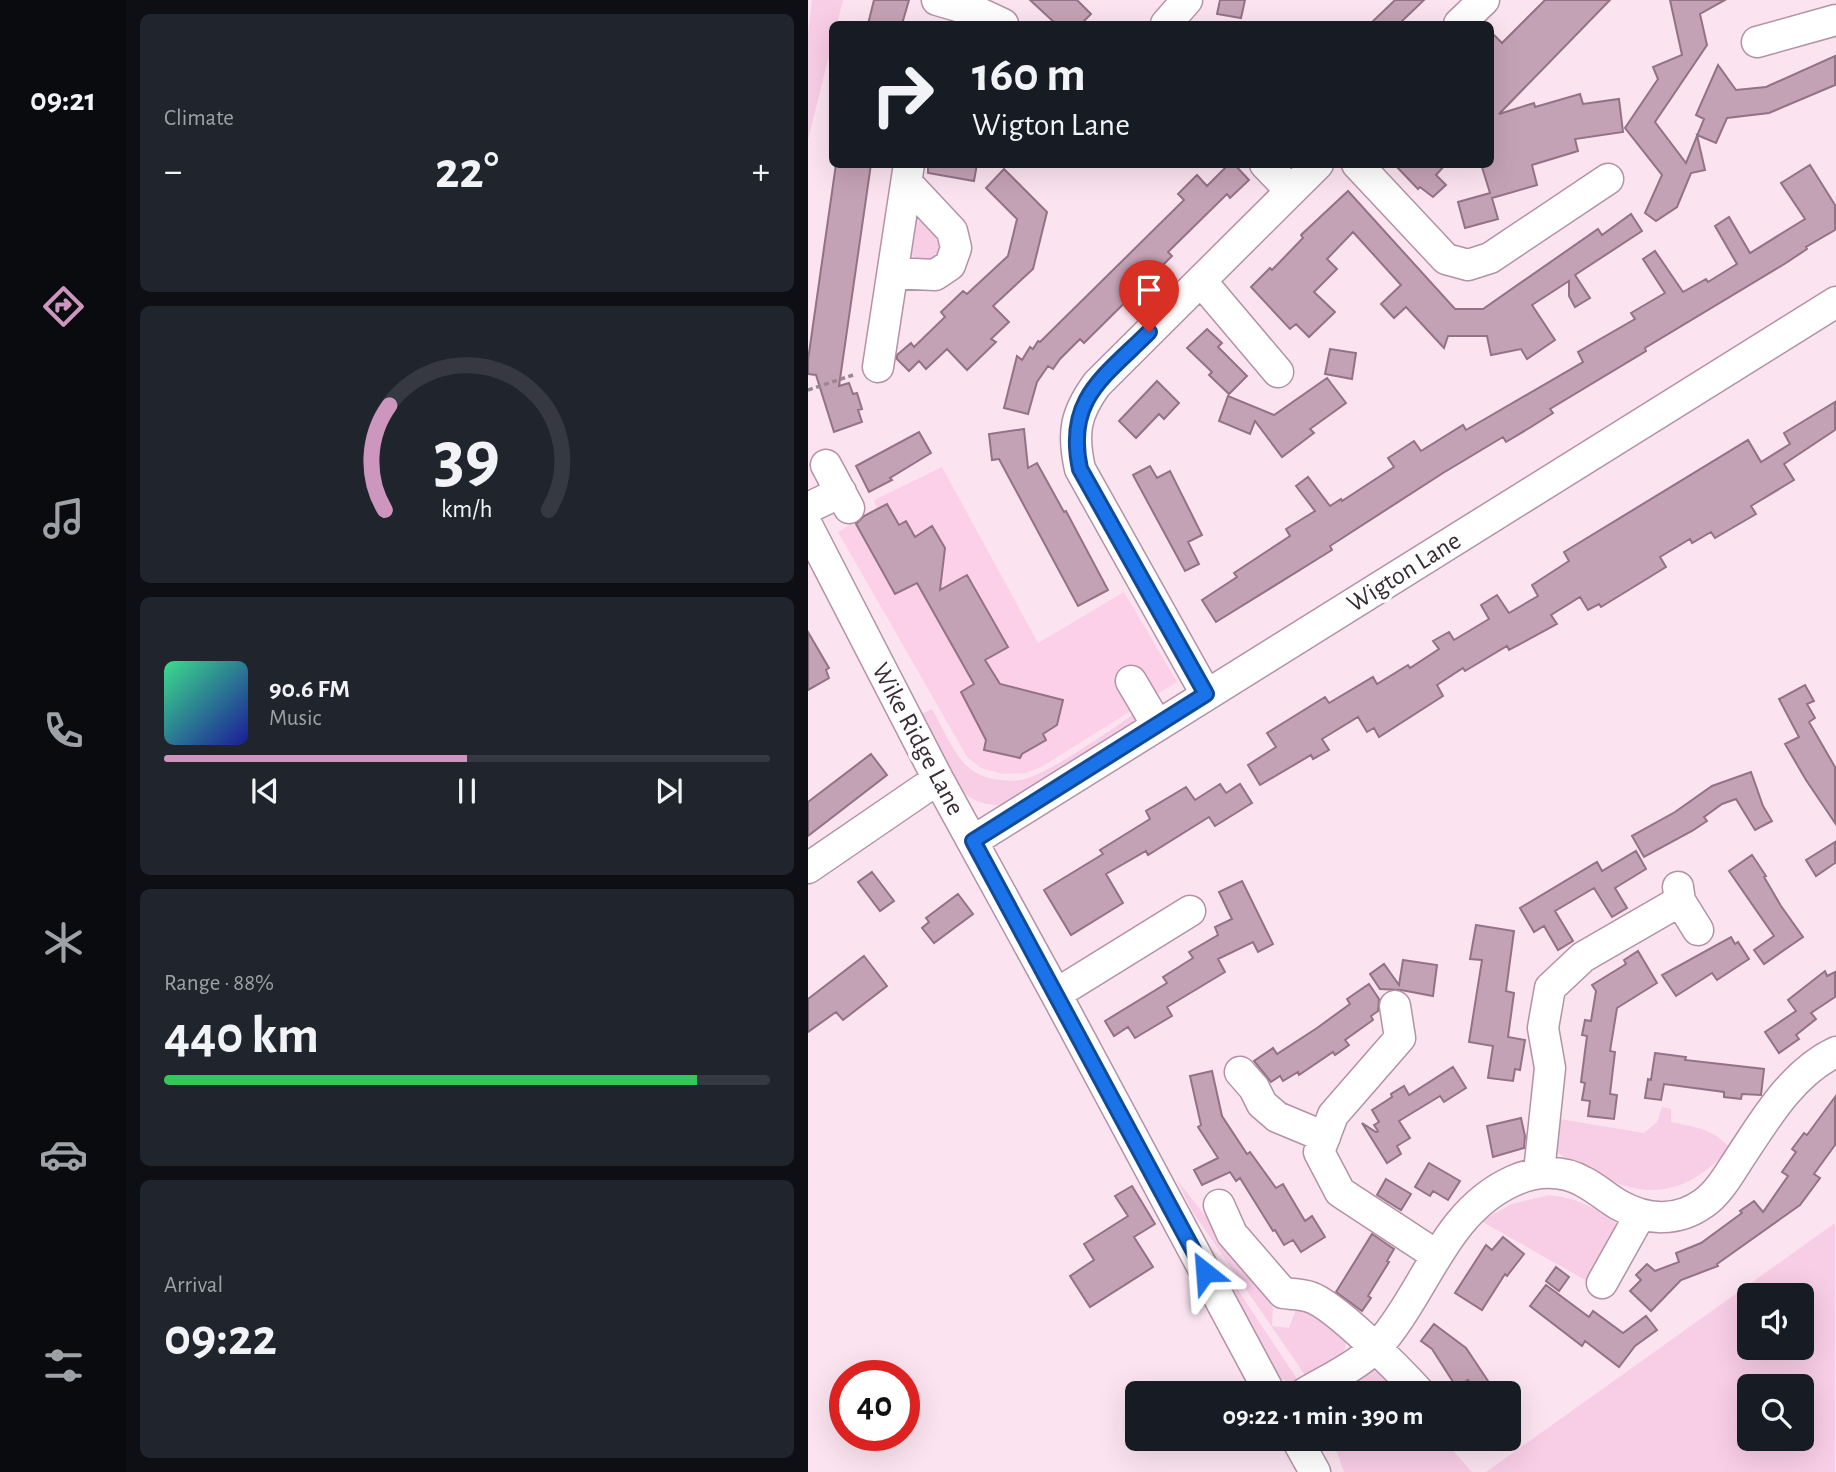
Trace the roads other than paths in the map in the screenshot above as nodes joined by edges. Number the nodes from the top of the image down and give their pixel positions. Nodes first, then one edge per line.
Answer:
1 (937, 0) edge
2 (1187, 0) edge
3 (1484, 0) edge
4 (1835, 20) edge
5 (933, 21) edge
6 (997, 21) edge
7 (1170, 21) edge
8 (1462, 21) edge
9 (1757, 42) dead end
10 (1269, 168) edge
11 (1314, 168) edge
12 (1361, 168) edge
13 (908, 174) edge
14 (1608, 179) dead end
15 (1291, 191) junction
16 (893, 273) junction
17 (1201, 281) junction
18 (1835, 302) edge
19 (879, 368) road end
20 (1278, 372) dead end
21 (826, 464) dead end
22 (808, 509) edge
23 (808, 527) edge
24 (1131, 681) dead end
25 (1206, 694) junction
26 (1157, 725) junction
27 (938, 779) junction
28 (973, 841) junction
29 (808, 868) edge
30 (1190, 911) dead end
31 (1698, 930) dead end
32 (1056, 994) junction
33 (1395, 1006) dead end
34 (1835, 1052) edge
35 (1240, 1072) dead end
36 (1325, 1137) junction
37 (1539, 1172) junction
38 (1219, 1205) dead end
39 (1640, 1215) junction
40 (1436, 1255) junction
41 (1602, 1283) dead end
42 (1374, 1349) junction
43 (1264, 1381) edge
44 (1326, 1381) edge
45 (1407, 1381) edge
46 (1303, 1451) edge
47 (1315, 1472) edge

1 - 5 street
1 - 6 street
2 - 7 street
3 - 8 street
4 - 9 street
10 - 15 street
11 - 15 street
12 - 14 street
13 - 16 street
13 - 16 street
15 - 17 street
16 - 19 street
17 - 20 street
17 - 25 street
18 - 25 street, Wigton Lane
21 - 22 street
23 - 27 street, Wike Ridge Lane
24 - 26 street
25 - 26 street, Wigton Lane
26 - 28 street, Wigton Lane
27 - 28 street, Wike Ridge Lane
27 - 29 street
28 - 32 street, Wike Ridge Lane
30 - 32 street
31 - 37 street
32 - 43 street, Wike Ridge Lane
33 - 36 street
34 - 39 street
35 - 36 street
36 - 40 street
37 - 39 street
37 - 40 street
38 - 42 street
39 - 41 street
40 - 42 street
42 - 44 street
42 - 45 street
46 - 47 street

